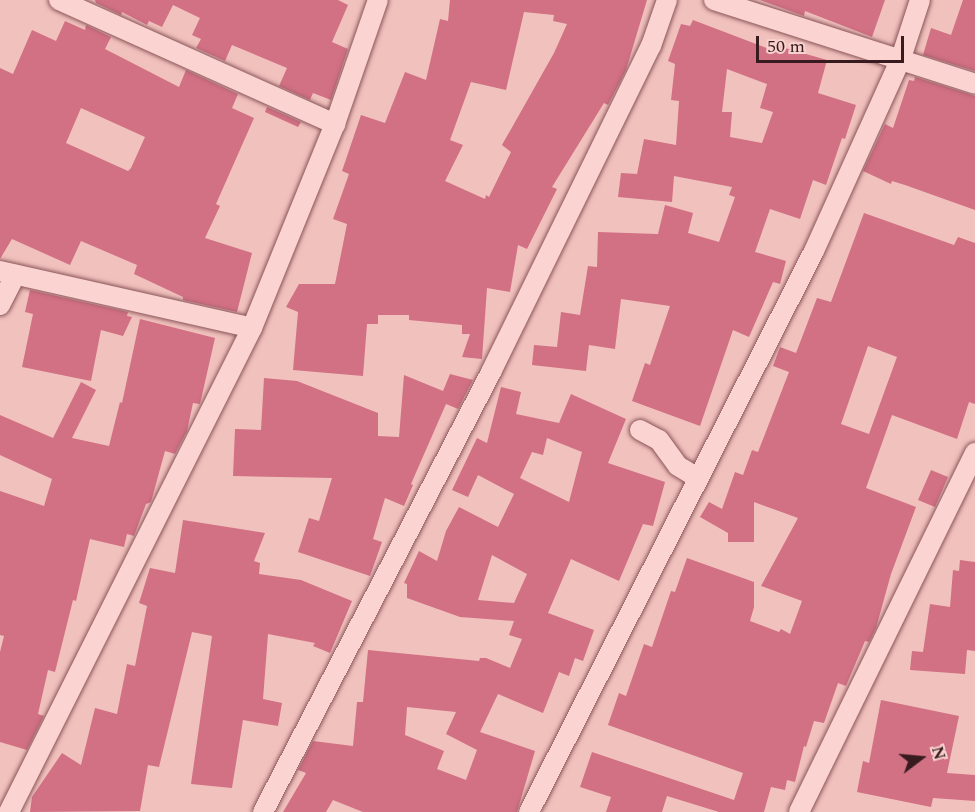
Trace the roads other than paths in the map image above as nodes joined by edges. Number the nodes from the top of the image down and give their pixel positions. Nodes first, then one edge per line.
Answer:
1 (59, 0) edge
2 (378, 0) edge
3 (667, 0) edge
4 (714, 0) edge
5 (920, 0) edge
6 (901, 58) junction
7 (975, 84) edge
8 (335, 124) junction
9 (8, 273) edge
10 (0, 305) edge
11 (252, 328) junction
12 (640, 430) dead end
13 (975, 453) edge
14 (698, 478) junction
15 (9, 812) edge
16 (263, 812) edge
17 (530, 812) edge
18 (799, 812) edge

1 - 8 street
2 - 8 street
3 - 16 street
4 - 6 street
5 - 6 street
6 - 7 street
6 - 14 street
8 - 11 street
9 - 10 street
9 - 11 street
11 - 15 street
12 - 14 street
13 - 18 street
14 - 17 street

